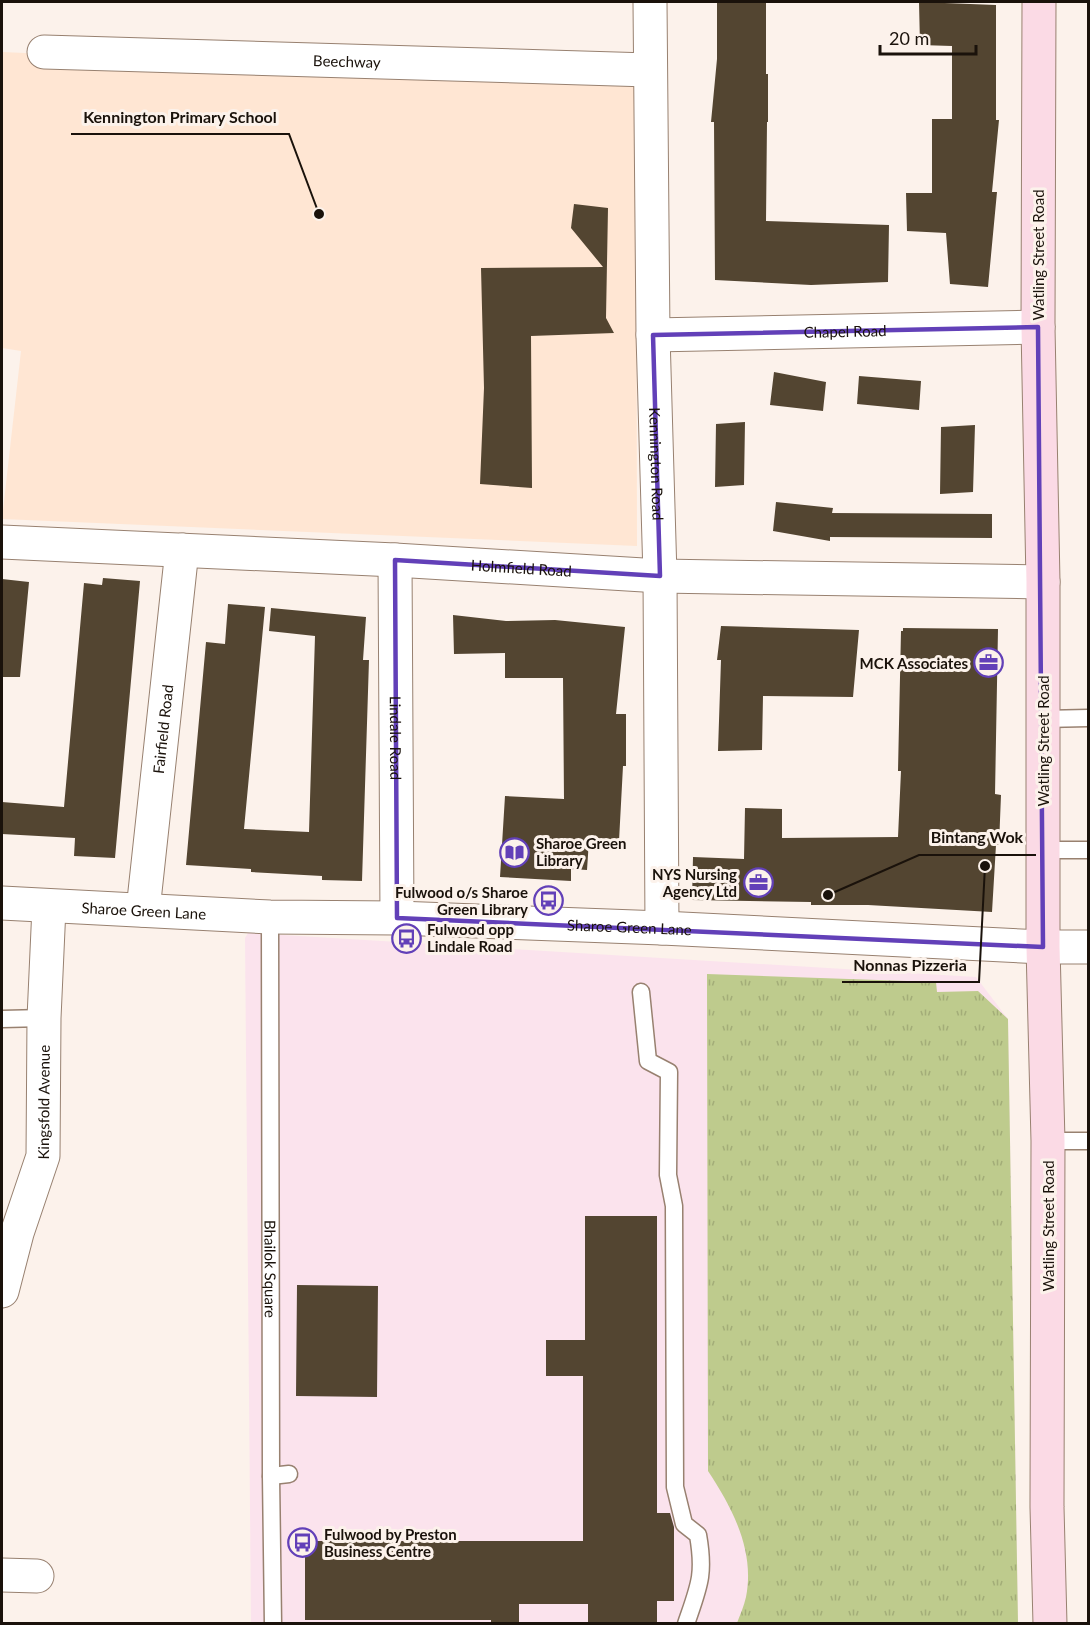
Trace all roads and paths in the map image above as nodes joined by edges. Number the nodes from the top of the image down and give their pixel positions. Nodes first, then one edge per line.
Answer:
1 (650, 2) edge
2 (1039, 2) edge
3 (44, 52) dead end
4 (649, 70) junction
5 (1038, 327) junction
6 (653, 335) junction
7 (2, 542) edge
8 (183, 550) junction
9 (395, 560) junction
10 (660, 576) junction
11 (1043, 582) junction
12 (1043, 718) junction
13 (1089, 718) edge
14 (1043, 850) junction
15 (1089, 850) edge
16 (2, 903) edge
17 (49, 907) junction
18 (143, 910) junction
19 (270, 916) junction
20 (397, 918) junction
21 (662, 928) junction
22 (1043, 947) junction
23 (1089, 948) edge
24 (641, 992) dead end
25 (44, 1017) junction
26 (2, 1019) edge
27 (1089, 1141) edge
28 (1048, 1142) junction
29 (9, 1233) edge
30 (2, 1291) edge
31 (289, 1474) dead end
32 (271, 1476) junction
33 (2, 1575) edge
34 (37, 1576) dead end
35 (273, 1623) edge
36 (686, 1623) edge
37 (1050, 1623) edge

1 - 4 street, Kennington Road
2 - 5 main road, Watling Street Road
3 - 4 street, Beechway
4 - 6 street, Kennington Road
5 - 6 street, Chapel Road
5 - 11 main road, Watling Street Road
6 - 10 street, Kennington Road
7 - 8 street, Holmfield Road
8 - 9 street, Holmfield Road
8 - 18 street, Fairfield Road
9 - 10 street, Holmfield Road
9 - 20 street, Lindale Road
10 - 11 street, Holmfield Road
10 - 21 street, Kennington Road
11 - 12 main road, Watling Street Road
12 - 13 lane
12 - 14 main road, Watling Street Road
14 - 15 lane
14 - 22 main road, Watling Street Road
16 - 17 street, Sharoe Green Lane
17 - 18 street, Sharoe Green Lane
17 - 25 street, Kingsfold Avenue
18 - 19 street, Sharoe Green Lane
19 - 20 street, Sharoe Green Lane
19 - 32 lane, Bhailok Square
20 - 21 street, Sharoe Green Lane
21 - 22 street, Sharoe Green Lane
22 - 23 street, Sharoe Green Lane
22 - 28 main road, Watling Street Road
24 - 36 lane
25 - 26 lane
25 - 29 street, Kingsfold Avenue
27 - 28 lane
28 - 37 main road, Watling Street Road
29 - 30 street, Kingsfold Avenue
31 - 32 lane
32 - 35 lane, Bhailok Square
33 - 34 street

